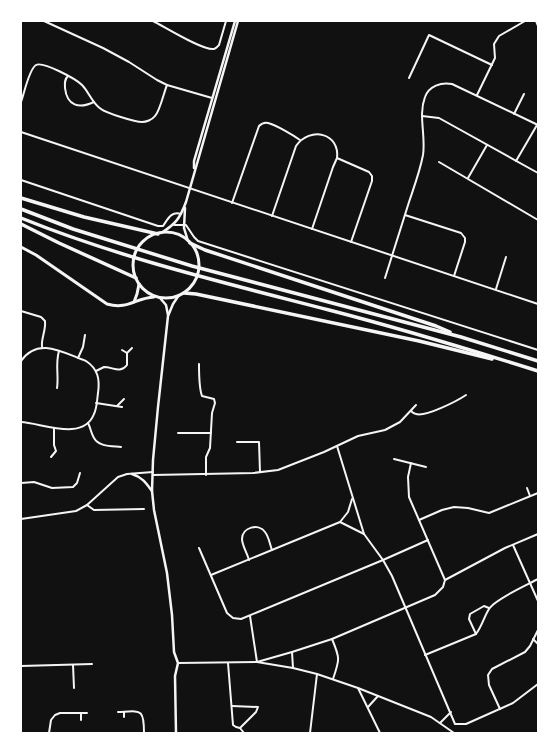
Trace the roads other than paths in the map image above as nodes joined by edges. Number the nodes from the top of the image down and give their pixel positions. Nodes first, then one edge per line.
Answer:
1 (44, 21) edge
2 (153, 21) edge
3 (226, 21) edge
4 (235, 21) edge
5 (238, 21) edge
6 (525, 21) edge
7 (536, 21) edge
8 (538, 26) edge
9 (492, 64) junction
10 (68, 76) junction
11 (409, 78) dead end
12 (167, 85) junction
13 (524, 94) dead end
14 (477, 95) junction
15 (214, 99) junction
16 (21, 102) edge
17 (94, 102) junction
18 (514, 114) junction
19 (422, 116) junction
20 (537, 125) edge
21 (21, 132) edge
22 (300, 140) junction
23 (487, 145) junction
24 (337, 158) junction
25 (516, 161) junction
26 (439, 162) dead end
27 (538, 173) edge
28 (468, 178) junction
29 (21, 180) edge
30 (190, 189) junction
31 (21, 198) edge
32 (232, 203) junction
33 (21, 209) edge
34 (182, 214) junction
35 (405, 215) junction
36 (272, 216) junction
37 (21, 218) edge
38 (538, 220) edge
39 (21, 224) edge
40 (184, 224) junction
41 (174, 225) junction
42 (312, 229) junction
43 (160, 233) junction
44 (189, 242) junction
45 (352, 242) junction
46 (21, 247) edge
47 (392, 255) junction
48 (506, 257) dead end
49 (454, 276) junction
50 (136, 278) junction
51 (385, 278) dead end
52 (139, 284) junction
53 (496, 289) junction
54 (184, 293) junction
55 (156, 296) junction
56 (179, 296) junction
57 (160, 298) junction
58 (538, 300) edge
59 (133, 302) junction
60 (537, 304) edge
61 (21, 311) edge
62 (168, 316) junction
63 (84, 335) dead end
64 (461, 336) junction
65 (42, 347) junction
66 (132, 348) dead end
67 (122, 350) dead end
68 (538, 350) edge
69 (59, 351) junction
70 (127, 353) junction
71 (21, 355) edge
72 (24, 356) junction
73 (78, 358) junction
74 (21, 361) edge
75 (538, 361) edge
76 (200, 364) dead end
77 (96, 371) junction
78 (538, 371) edge
79 (57, 388) dead end
80 (466, 396) dead end
81 (124, 398) dead end
82 (96, 403) junction
83 (416, 405) dead end
84 (117, 406) junction
85 (122, 407) dead end
86 (411, 411) junction
87 (21, 422) edge
88 (88, 423) junction
89 (54, 428) junction
90 (178, 433) dead end
91 (211, 433) junction
92 (236, 442) dead end
93 (337, 446) junction
94 (121, 447) dead end
95 (51, 457) dead end
96 (394, 459) dead end
97 (411, 463) junction
98 (426, 467) dead end
99 (260, 472) junction
100 (80, 473) dead end
101 (132, 474) junction
102 (153, 474) junction
103 (206, 475) junction
104 (21, 483) edge
105 (527, 488) dead end
106 (152, 491) junction
107 (538, 493) edge
108 (530, 496) junction
109 (352, 499) junction
110 (87, 505) junction
111 (144, 509) dead end
112 (21, 519) edge
113 (419, 520) junction
114 (340, 522) junction
115 (364, 534) junction
116 (538, 534) edge
117 (428, 540) junction
118 (513, 545) junction
119 (199, 548) dead end
120 (272, 550) junction
121 (249, 560) junction
122 (383, 560) junction
123 (211, 576) junction
124 (538, 579) edge
125 (445, 580) junction
126 (530, 584) junction
127 (538, 601) edge
128 (405, 608) junction
129 (489, 608) junction
130 (250, 616) junction
131 (538, 630) edge
132 (476, 634) junction
133 (332, 639) junction
134 (533, 639) junction
135 (538, 644) edge
136 (292, 652) junction
137 (425, 655) junction
138 (257, 662) junction
139 (228, 663) junction
140 (92, 664) dead end
141 (178, 664) junction
142 (73, 665) junction
143 (21, 666) edge
144 (293, 668) junction
145 (317, 674) junction
146 (333, 679) junction
147 (538, 684) edge
148 (74, 688) dead end
149 (358, 688) junction
150 (378, 696) junction
151 (232, 706) junction
152 (368, 708) junction
153 (500, 709) junction
154 (118, 712) dead end
155 (124, 712) junction
156 (451, 712) junction
157 (81, 713) junction
158 (87, 713) dead end
159 (124, 717) dead end
160 (82, 720) dead end
161 (440, 723) junction
162 (456, 724) junction
163 (240, 728) junction
164 (49, 733) edge
165 (144, 733) edge
166 (176, 733) edge
167 (244, 733) edge
168 (310, 733) edge
169 (380, 733) edge
170 (453, 733) edge

1 - 12 street
2 - 3 street
4 - 15 street
5 - 15 street
6 - 9 street
7 - 8 street
9 - 11 street
9 - 14 street
10 - 16 street
10 - 17 street
10 - 17 street
12 - 15 street
12 - 17 street
13 - 18 street
14 - 18 street
14 - 19 street
15 - 30 street
18 - 20 street
19 - 23 street
19 - 35 street
20 - 25 street
21 - 30 street
22 - 24 street
22 - 32 street
22 - 36 street
23 - 25 street
23 - 28 street
24 - 42 street
24 - 45 street
25 - 27 street
26 - 28 street
28 - 38 street
29 - 34 street
30 - 32 street
30 - 34 street
31 - 43 highway
32 - 36 street
33 - 64 highway
34 - 40 street
34 - 41 street
35 - 47 street
35 - 49 street
36 - 42 street
37 - 78 highway
39 - 50 highway
40 - 41 street
40 - 44 street
40 - 68 street
41 - 43 street
42 - 45 street
43 - 44 main road
43 - 50 main road
44 - 54 main road
44 - 64 highway
45 - 47 street
46 - 59 main road
47 - 49 street
47 - 51 street
48 - 53 street
49 - 53 street
50 - 52 main road
52 - 55 main road
52 - 59 main road
53 - 60 street
54 - 56 main road
54 - 78 highway
55 - 57 main road
55 - 59 main road
56 - 57 main road
56 - 62 street
57 - 62 street
58 - 60 street
61 - 65 street
62 - 102 street
63 - 73 street
64 - 75 highway
65 - 69 street
65 - 72 street
66 - 70 street
67 - 70 street
69 - 73 street
69 - 79 street
70 - 77 street
71 - 72 street
72 - 74 street
73 - 77 street
76 - 91 street
77 - 82 street
80 - 86 street
81 - 84 street
82 - 84 street
82 - 88 street
83 - 86 street
84 - 85 street
86 - 93 street
87 - 89 street
88 - 89 street
88 - 94 street
89 - 95 street
90 - 91 street
91 - 103 street
92 - 99 street
93 - 99 street
93 - 109 street
96 - 97 street
97 - 98 street
97 - 113 street
99 - 103 street
100 - 104 street
101 - 102 street
101 - 106 street
101 - 110 street
102 - 103 street
102 - 106 street
105 - 108 street
106 - 141 street
107 - 108 street
108 - 113 street
109 - 114 street
109 - 115 street
110 - 111 street
110 - 112 street
113 - 117 street
114 - 115 street
114 - 120 street
115 - 122 street
116 - 118 street
117 - 122 street
117 - 125 street
118 - 125 street
118 - 126 street
119 - 123 street
120 - 121 street
120 - 121 street
121 - 123 street
122 - 128 street
122 - 130 street
123 - 130 street
124 - 126 street
125 - 128 street
126 - 127 street
126 - 129 street
128 - 133 street
128 - 137 street
129 - 132 street
129 - 132 street
130 - 138 street
131 - 134 street
132 - 137 street
133 - 136 street
133 - 146 street
134 - 135 street
134 - 153 street
136 - 138 street
136 - 144 street
137 - 156 street
138 - 139 street
138 - 144 street
139 - 141 street
139 - 151 street
140 - 142 street
141 - 166 street
142 - 143 street
142 - 148 street
144 - 145 street
145 - 146 street
145 - 168 street
146 - 149 street
147 - 153 street
149 - 150 street
149 - 152 street
150 - 152 street
150 - 161 street
151 - 163 street
151 - 163 street
152 - 169 street
153 - 162 street
154 - 155 street
155 - 159 street
155 - 165 street
156 - 161 street
156 - 162 street
157 - 158 street
157 - 160 street
157 - 164 street
161 - 170 street
162 - 170 street
163 - 167 street

